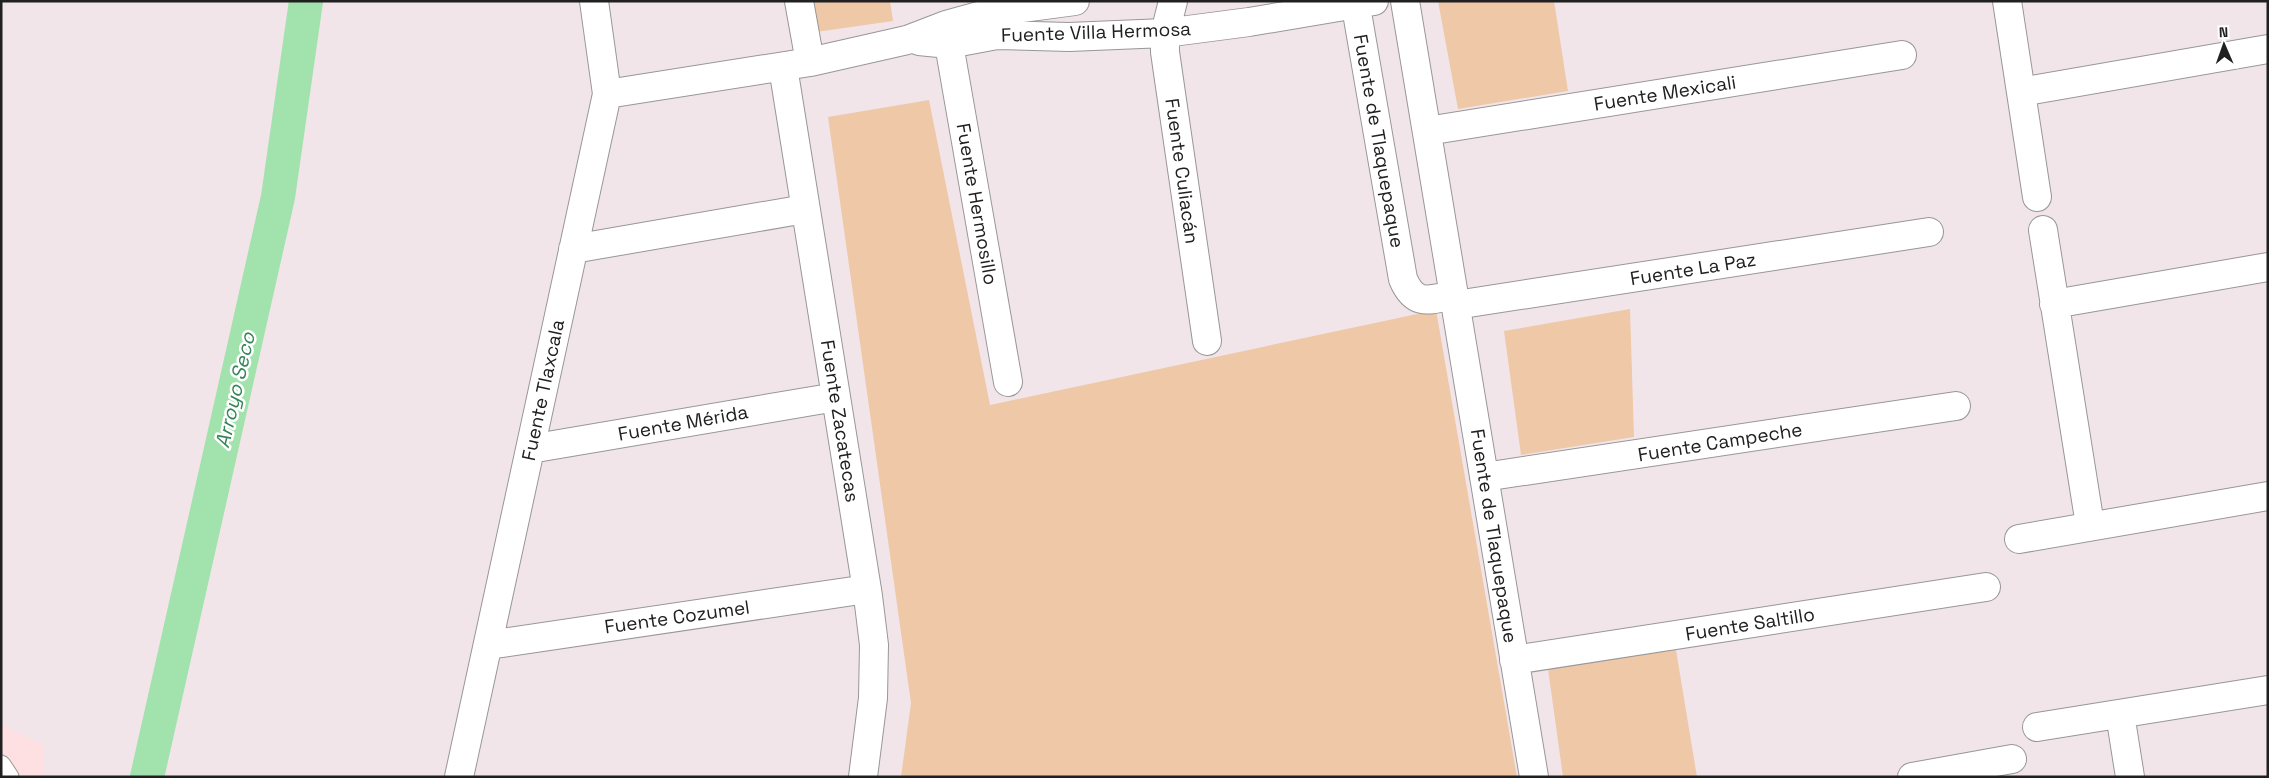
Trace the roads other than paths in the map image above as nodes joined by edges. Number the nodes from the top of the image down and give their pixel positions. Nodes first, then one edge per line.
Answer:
1 (594, 1) edge
2 (799, 1) edge
3 (1075, 1) edge
4 (1173, 1) edge
5 (1405, 1) edge
6 (2007, 1) edge
7 (1362, 2) edge
8 (994, 16) edge
9 (1165, 33) junction
10 (947, 34) junction
11 (2268, 49) edge
12 (1902, 55) dead end
13 (810, 62) junction
14 (782, 67) junction
15 (2021, 92) junction
16 (607, 94) junction
17 (1427, 132) junction
18 (2037, 197) dead end
19 (805, 209) junction
20 (2043, 230) dead end
21 (1929, 232) dead end
22 (573, 249) junction
23 (2268, 267) edge
24 (1455, 300) junction
25 (2054, 304) junction
26 (1207, 342) dead end
27 (1008, 382) dead end
28 (836, 397) junction
29 (1956, 406) dead end
30 (530, 449) junction
31 (1484, 477) junction
32 (2268, 496) edge
33 (2090, 525) junction
34 (2019, 539) dead end
35 (1986, 587) dead end
36 (867, 589) junction
37 (488, 645) junction
38 (1514, 660) junction
39 (2268, 690) edge
40 (2120, 714) junction
41 (2037, 727) dead end
42 (2012, 759) dead end
43 (1, 765) edge
44 (9, 777) edge
45 (459, 777) edge
46 (863, 777) edge
47 (1534, 777) edge
48 (1912, 777) edge
49 (2130, 777) edge

1 - 16 street, Fuente Tlaxcala
2 - 13 street
3 - 8 street, Fuente Villa Hermosa
4 - 9 street, Fuente Culiacán
5 - 17 street, Fuente de Tlaquepaque
6 - 15 street
7 - 9 street, Fuente Villa Hermosa
7 - 24 street, Fuente de Tlaquepaque
8 - 9 street, Fuente Villa Hermosa
8 - 10 street, Fuente Villa Hermosa
9 - 26 street, Fuente Culiacán
10 - 13 street, Fuente Villa Hermosa
10 - 27 street, Fuente Hermosillo
11 - 15 street
12 - 17 street, Fuente Mexicali
13 - 14 street, Fuente Villa Hermosa
14 - 16 street, Fuente Villa Hermosa
14 - 19 street, Fuente Zacatecas
15 - 18 street
16 - 22 street, Fuente Tlaxcala
17 - 24 street, Fuente de Tlaquepaque
19 - 22 street
19 - 28 street, Fuente Zacatecas
20 - 25 street
21 - 24 street, Fuente La Paz
22 - 30 street, Fuente Tlaxcala
23 - 25 street
24 - 31 street, Fuente de Tlaquepaque
25 - 33 street
28 - 30 street, Fuente Mérida
28 - 36 street, Fuente Zacatecas
29 - 31 street, Fuente Campeche
30 - 37 street, Fuente Tlaxcala
31 - 38 street, Fuente de Tlaquepaque
32 - 33 street
33 - 34 street
35 - 38 street, Fuente Saltillo
36 - 37 street, Fuente Cozumel
36 - 46 street, Fuente Zacatecas
37 - 45 street, Fuente Tlaxcala
38 - 47 street, Fuente de Tlaquepaque
39 - 40 street
40 - 41 street
40 - 49 street
42 - 48 street
43 - 44 lane

